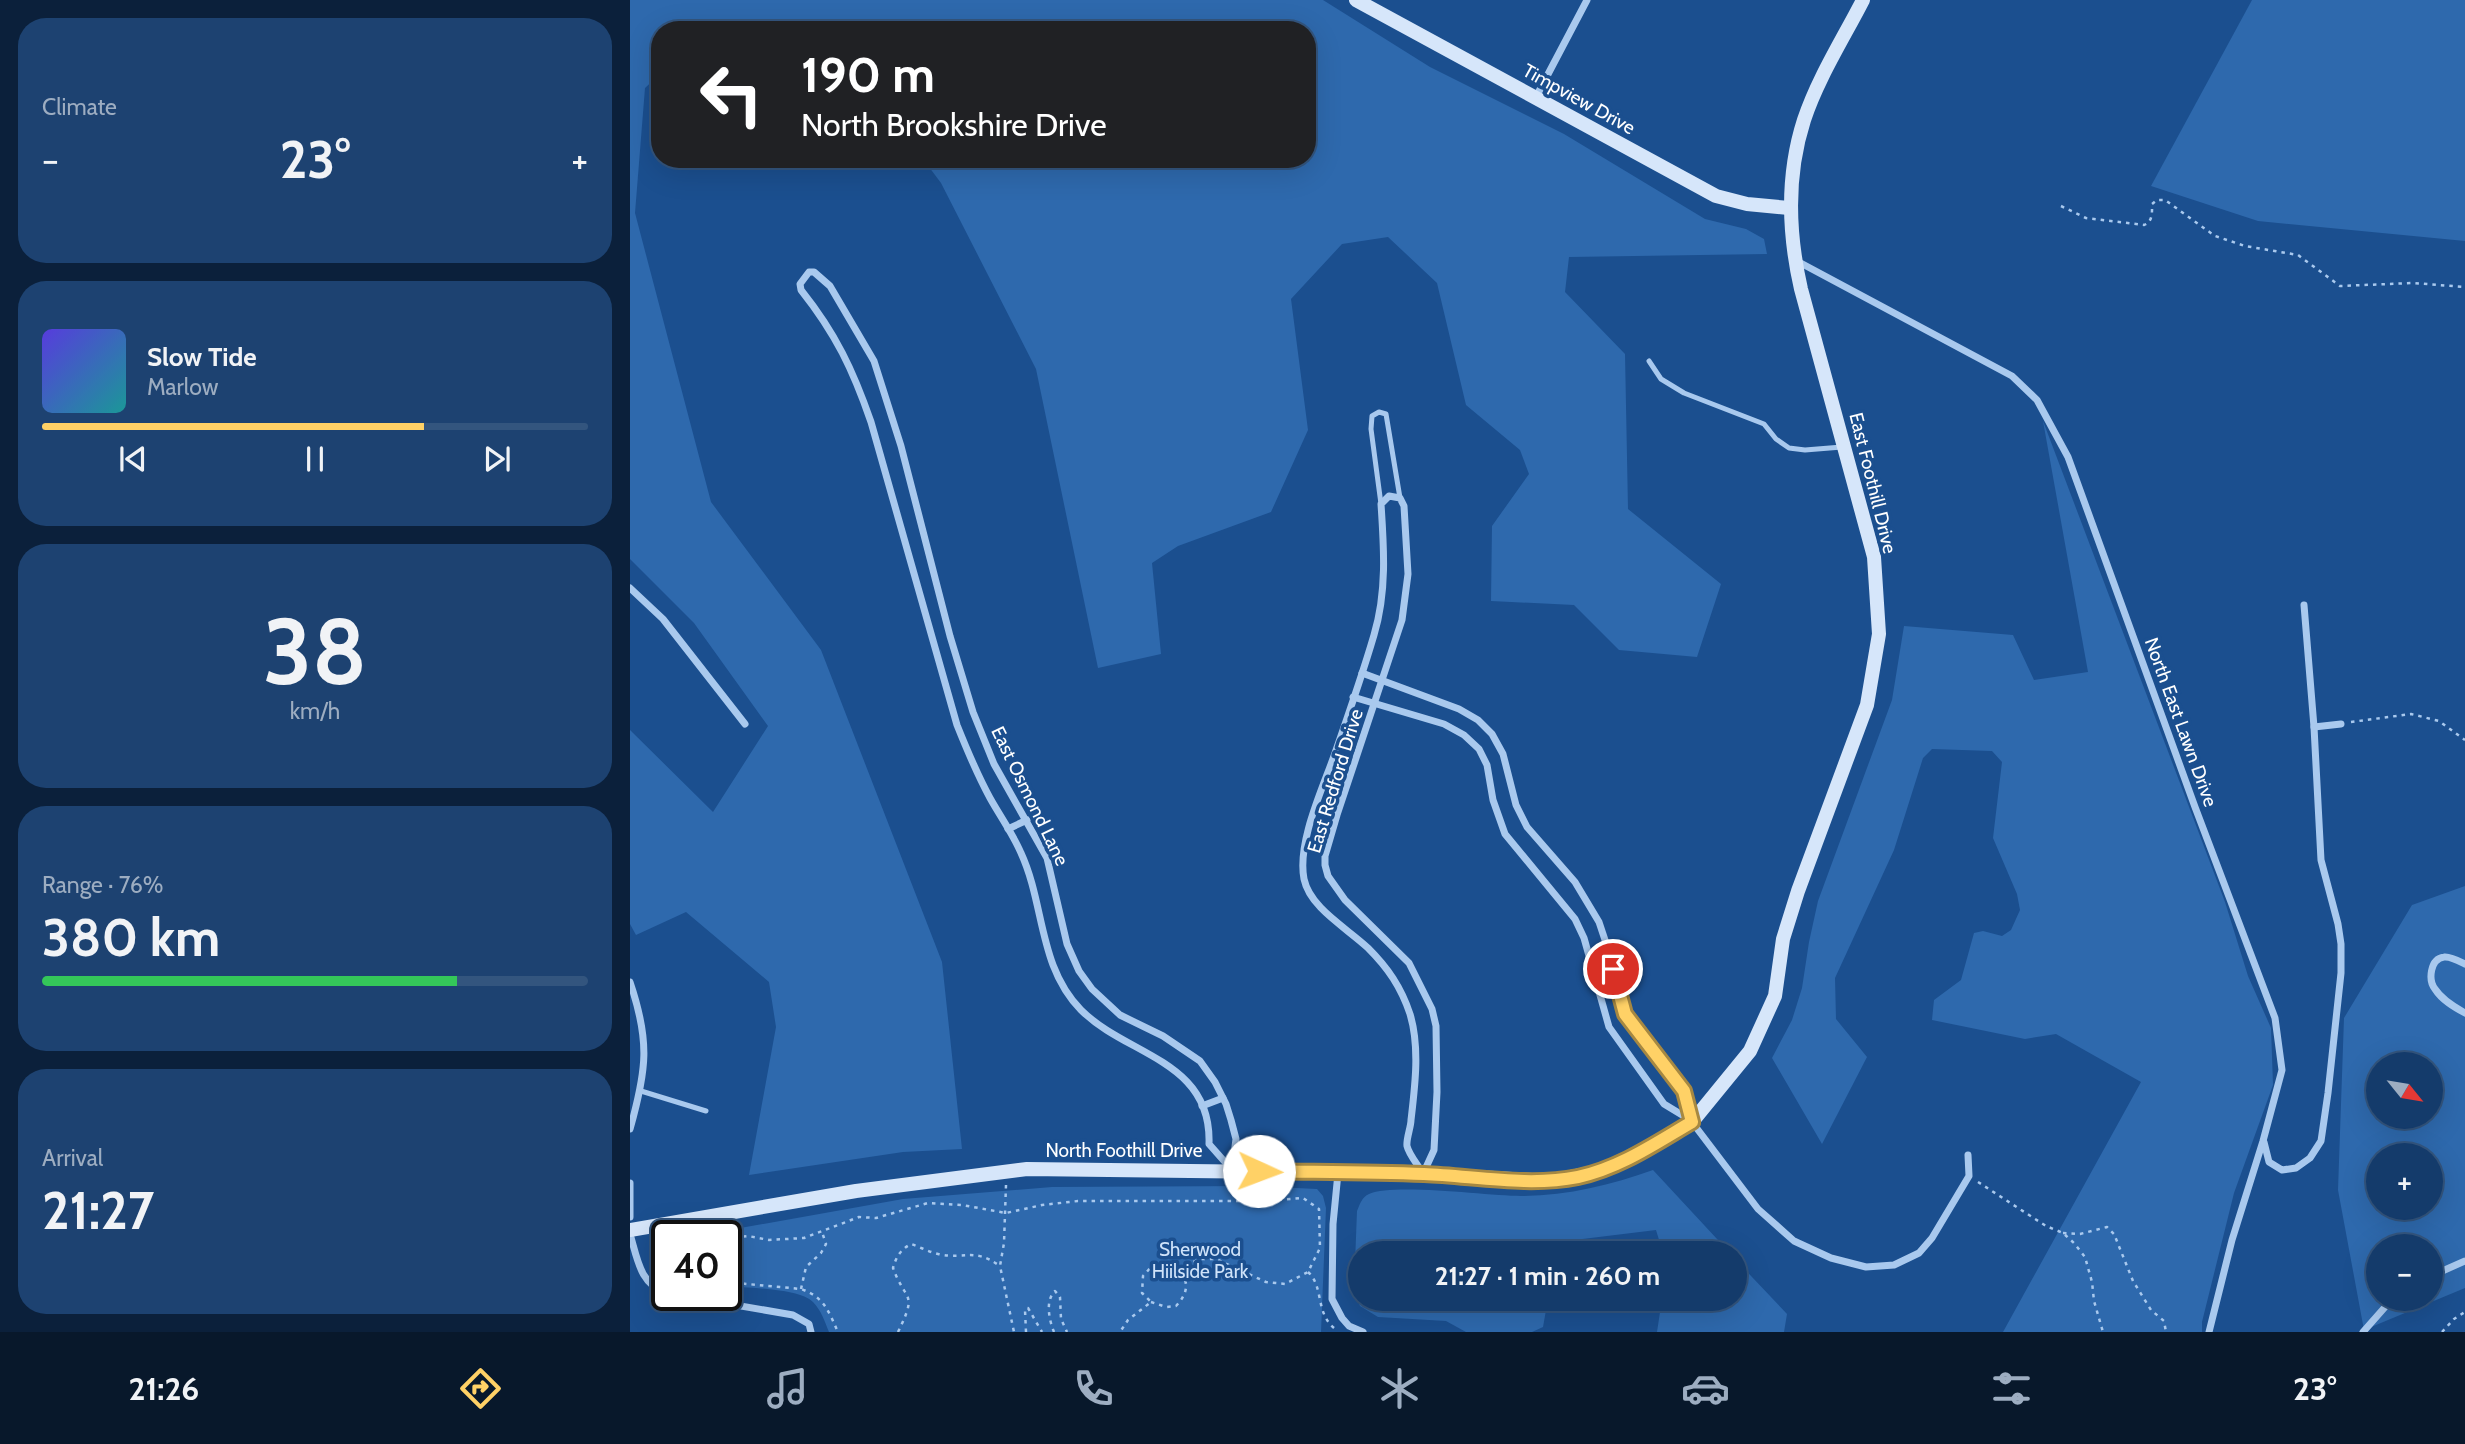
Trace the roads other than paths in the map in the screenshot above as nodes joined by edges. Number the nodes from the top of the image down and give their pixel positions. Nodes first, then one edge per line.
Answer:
1 (1356, 0) edge
2 (1587, 0) edge
3 (1863, 0) edge
4 (1536, 97) junction
5 (1789, 208) junction
6 (1794, 260) junction
7 (1649, 361) dead end
8 (1846, 447) junction
9 (1400, 498) junction
10 (1381, 504) junction
11 (630, 588) edge
12 (2304, 606) dead end
13 (1362, 673) junction
14 (1383, 681) junction
15 (1353, 697) junction
16 (1375, 704) junction
17 (745, 723) dead end
18 (2341, 724) road end
19 (2314, 727) junction
20 (1027, 820) junction
21 (1008, 829) junction
22 (2465, 964) edge
23 (630, 982) edge
24 (2465, 1013) edge
25 (641, 1091) junction
26 (1223, 1098) junction
27 (1202, 1106) junction
28 (706, 1111) dead end
29 (1692, 1122) junction
30 (630, 1129) edge
31 (2263, 1141) junction
32 (1968, 1155) dead end
33 (1232, 1170) junction
34 (1338, 1173) junction
35 (1423, 1174) junction
36 (630, 1183) edge
37 (630, 1217) edge
38 (630, 1232) edge
39 (2465, 1261) edge
40 (2443, 1271) edge
41 (651, 1285) edge
42 (742, 1306) edge
43 (2382, 1311) edge
44 (811, 1332) edge
45 (1363, 1332) edge
46 (2209, 1332) edge
47 (2363, 1332) edge

1 - 4 street, Timpview Drive
2 - 4 street
3 - 5 street, East Foothill Drive
4 - 5 street, Timpview Drive
5 - 6 street, East Foothill Drive
6 - 8 street, East Foothill Drive
6 - 31 street, North East Lawn Drive
7 - 8 lane
8 - 29 street, East Foothill Drive
9 - 10 street
9 - 10 lane
9 - 14 street, East Redford Drive
10 - 13 street, East Redford Drive
11 - 17 street
12 - 19 street
13 - 14 street
13 - 15 street, East Redford Drive
14 - 16 street, East Redford Drive
14 - 29 street
15 - 16 street
15 - 35 street, East Redford Drive
16 - 29 street
16 - 35 street, East Redford Drive
18 - 19 street
19 - 31 street
20 - 21 street
20 - 21 street, East Osmond Lane
20 - 26 street, East Osmond Lane
21 - 27 street, East Osmond Lane
22 - 24 street
23 - 25 street
25 - 28 lane
25 - 30 street
26 - 27 street
26 - 33 street, East Osmond Lane
27 - 33 street, East Osmond Lane
29 - 32 street
29 - 35 street, North Foothill Drive
31 - 46 street, North East Lawn Drive
33 - 34 street, North Foothill Drive
33 - 38 street, North Foothill Drive
34 - 35 street, North Foothill Drive
34 - 45 street
36 - 37 street
38 - 41 street
39 - 40 street
42 - 44 street
43 - 47 street

